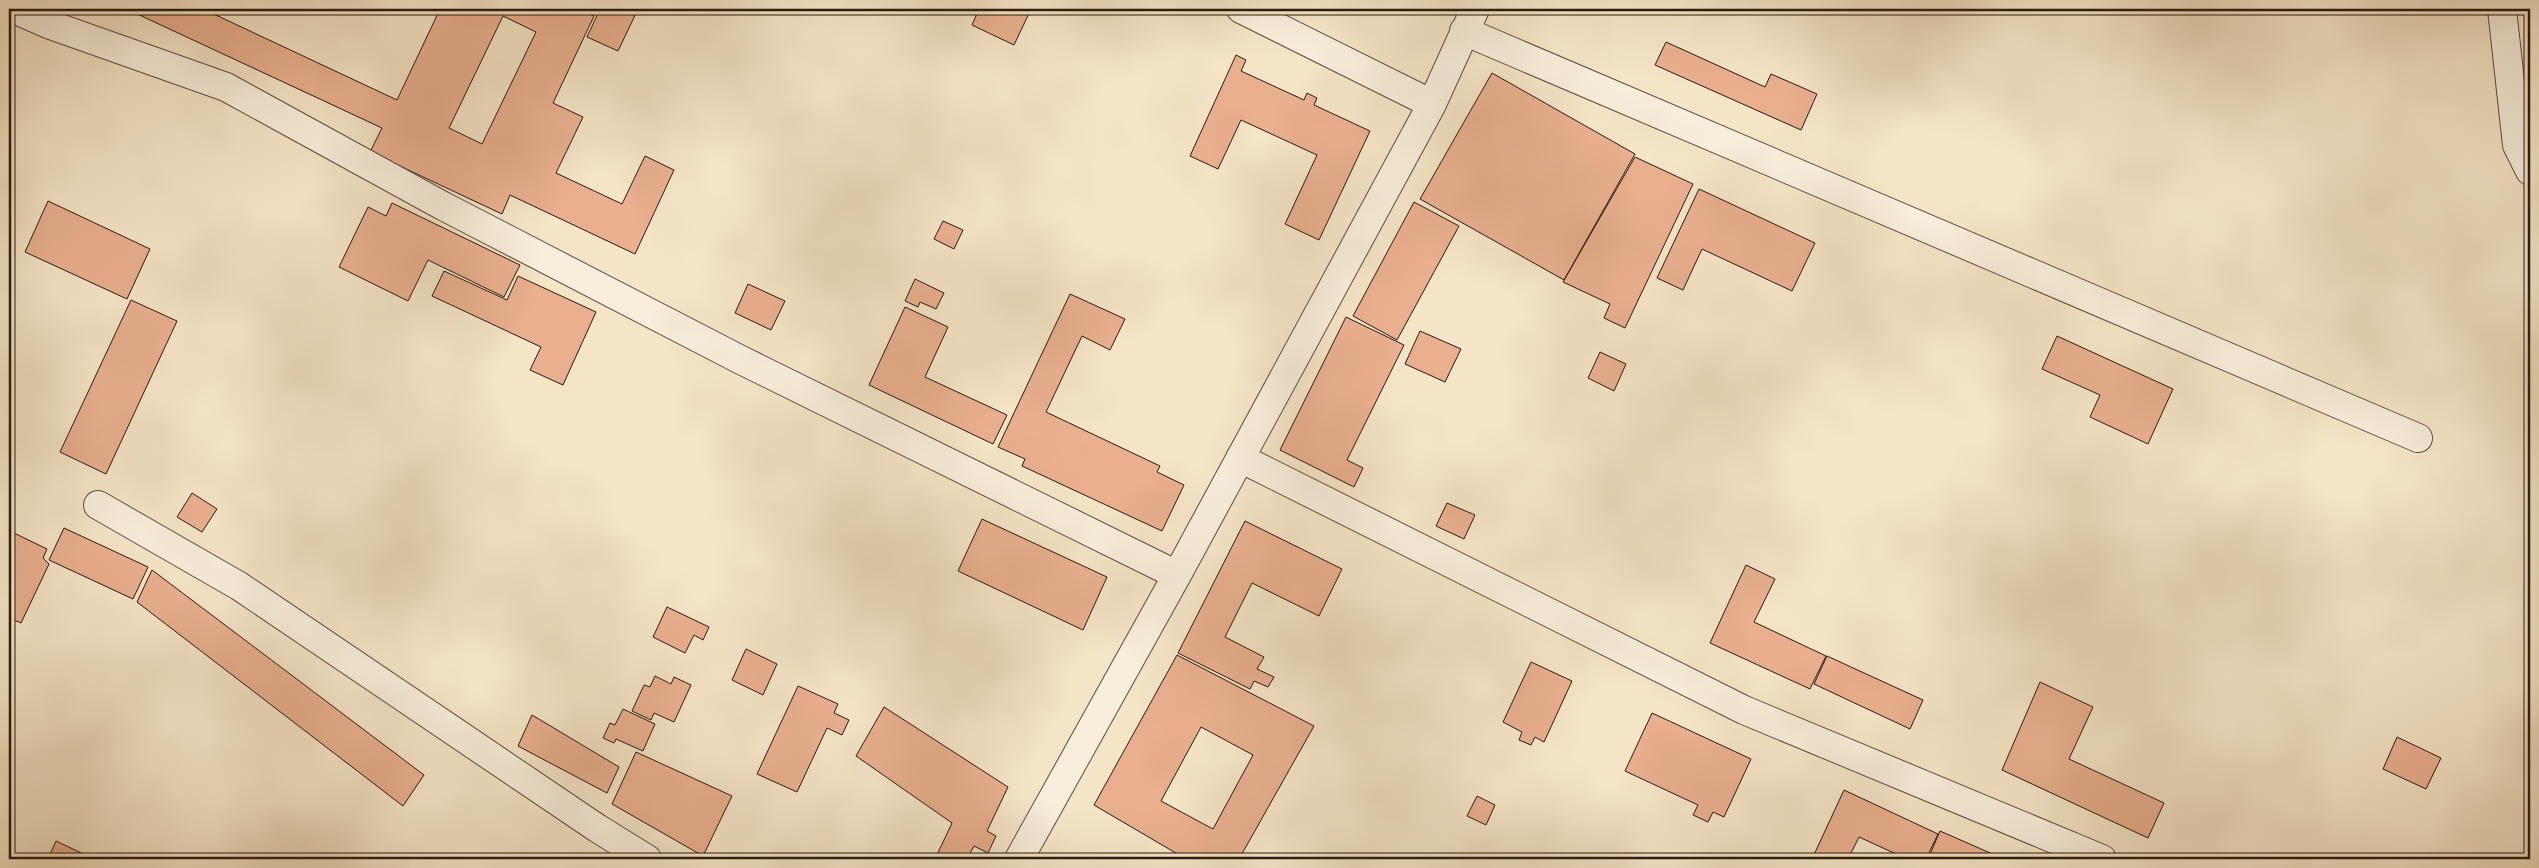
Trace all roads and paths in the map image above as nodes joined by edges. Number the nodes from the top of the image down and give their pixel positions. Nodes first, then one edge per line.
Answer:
1 (14, 9) edge
2 (1242, 9) edge
3 (2502, 9) edge
4 (1469, 20) edge
5 (1432, 104) junction
6 (2530, 171) edge
7 (2418, 438) dead end
8 (1240, 458) junction
9 (98, 505) dead end
10 (1177, 575) junction
11 (647, 859) edge
12 (1019, 859) edge
13 (2102, 859) edge

1 - 10 street
2 - 5 street
3 - 6 street
4 - 5 street
4 - 7 street
5 - 8 street
8 - 10 street
8 - 13 street
9 - 11 street
10 - 12 street

